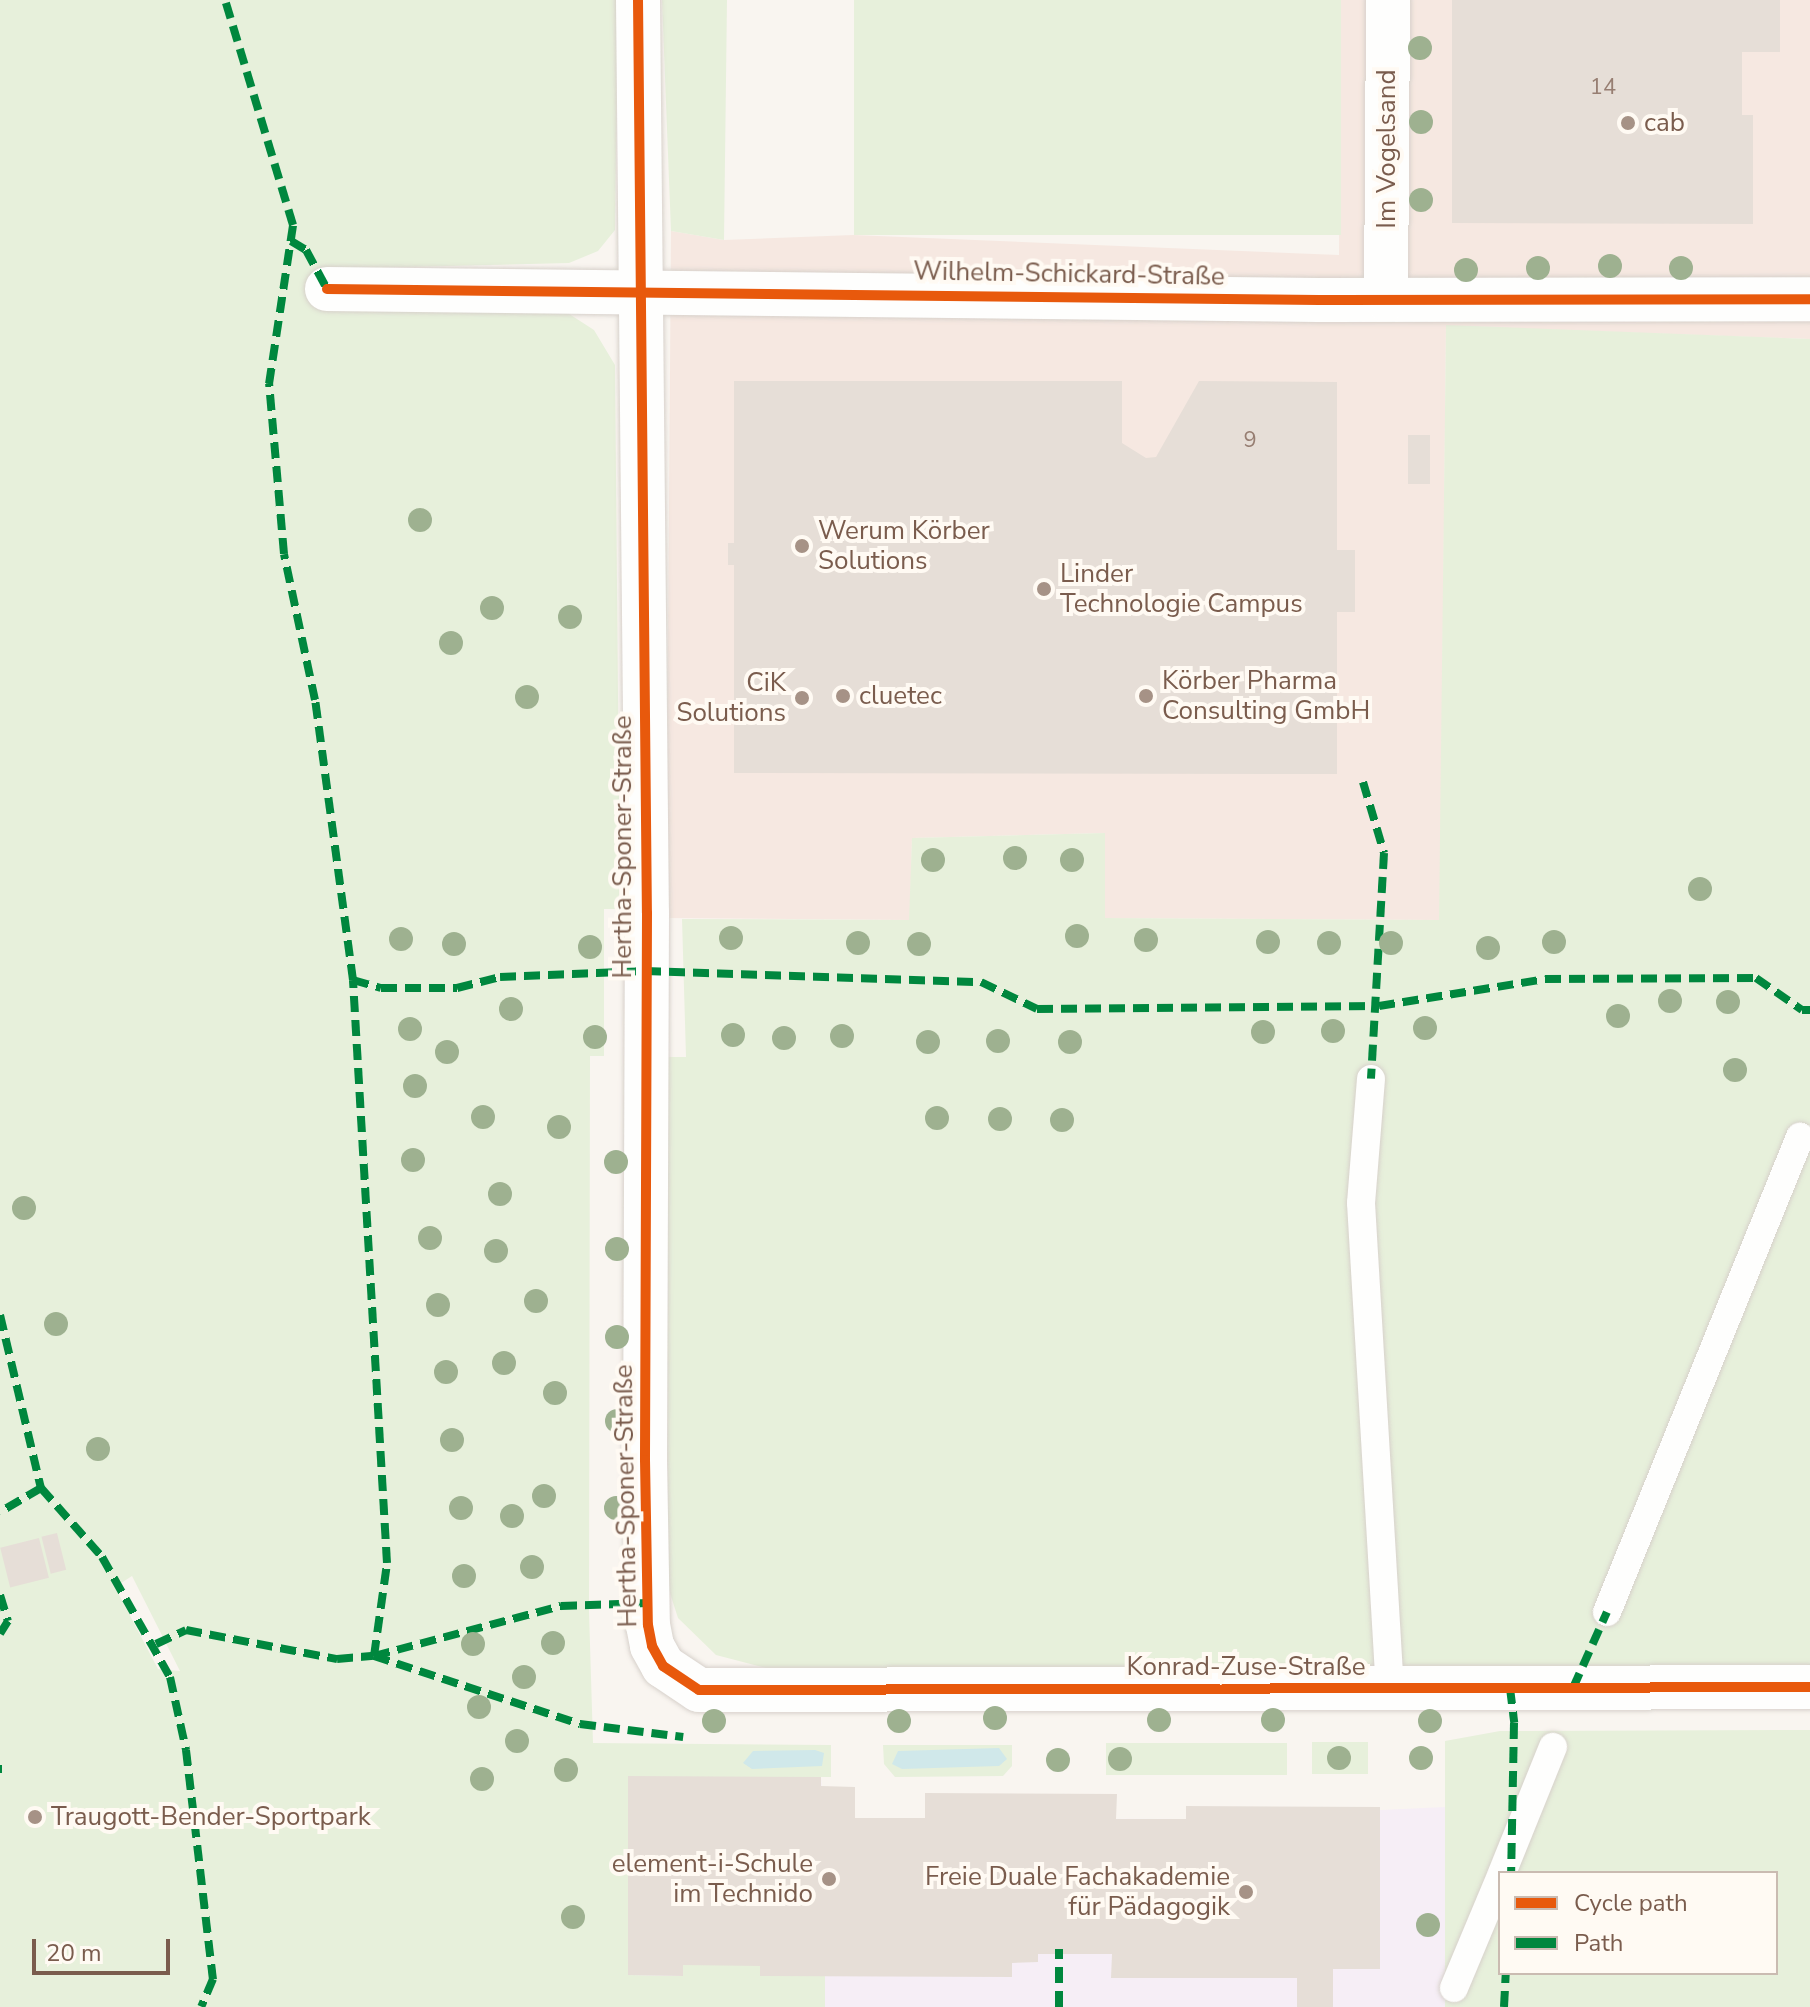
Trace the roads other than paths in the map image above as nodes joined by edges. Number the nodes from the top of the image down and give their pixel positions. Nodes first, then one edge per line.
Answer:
1 (638, 0) edge
2 (1388, 0) edge
3 (327, 289) dead end
4 (642, 289) junction
5 (1386, 299) junction
6 (1810, 299) edge
7 (1371, 1079) dead end
8 (1800, 1137) dead end
9 (1607, 1612) dead end
10 (683, 1682) joint
11 (1810, 1687) edge
12 (1390, 1688) junction
13 (1553, 1747) dead end
14 (1503, 1871) edge
15 (1498, 1883) edge
16 (1454, 1988) dead end

1 - 4 street, Hertha-Sponer-Straße
2 - 5 street, Im Vogelsand
3 - 4 street, Wilhelm-Schickard-Straße
4 - 5 street, Wilhelm-Schickard-Straße
4 - 10 street, Hertha-Sponer-Straße
5 - 6 street, Wilhelm-Schickard-Straße
7 - 12 lane
8 - 9 lane
10 - 12 street, Konrad-Zuse-Straße
11 - 12 street, Konrad-Zuse-Straße
13 - 14 lane
15 - 16 lane

